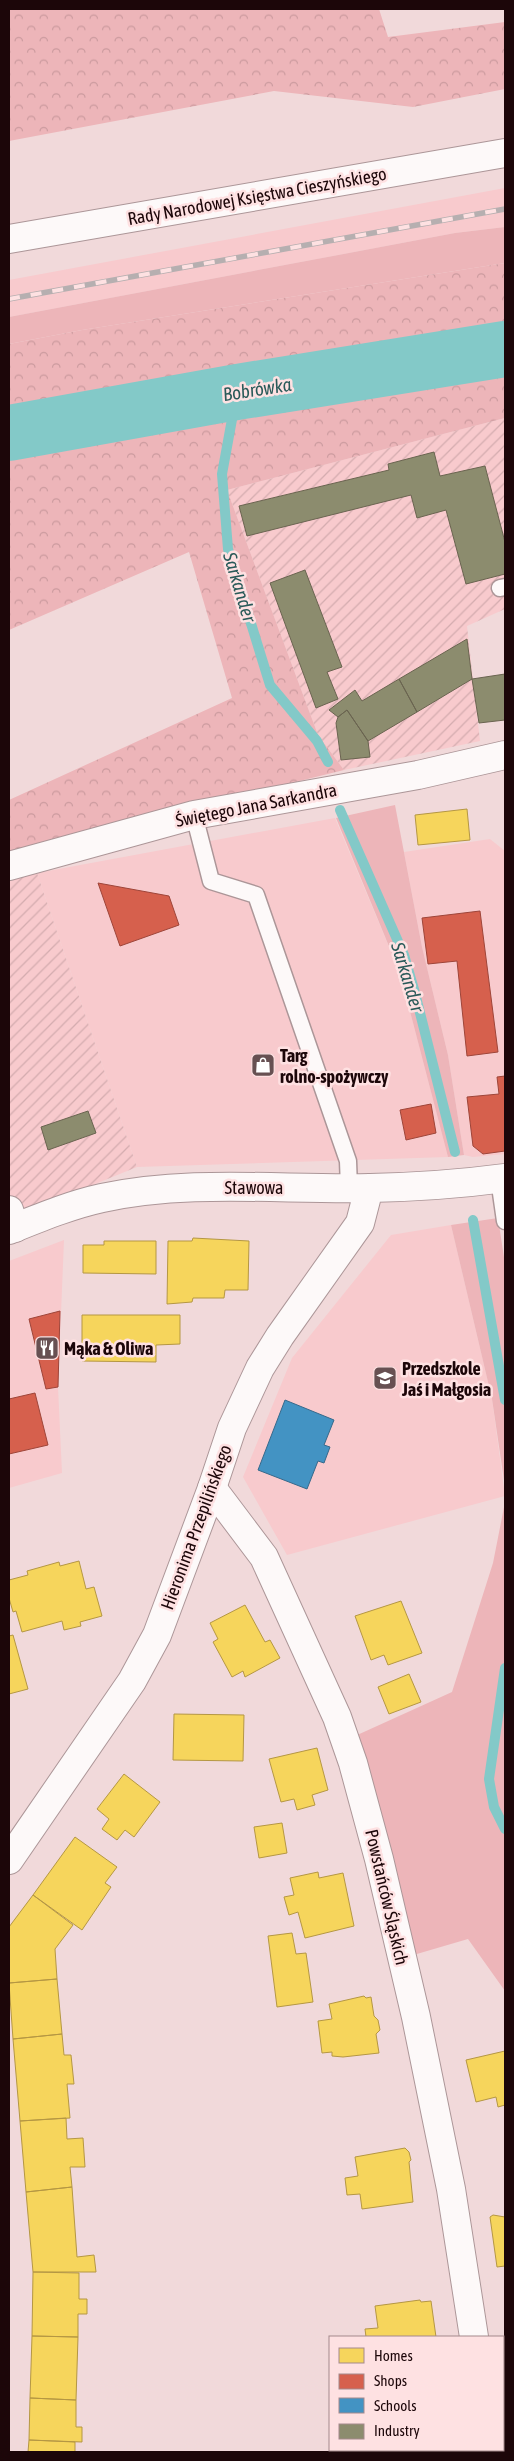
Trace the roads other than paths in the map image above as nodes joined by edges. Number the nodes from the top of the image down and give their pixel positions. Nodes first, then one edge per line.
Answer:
1 (505, 153) edge
2 (9, 239) edge
3 (505, 755) edge
4 (194, 815) junction
5 (9, 866) edge
6 (502, 1178) edge
7 (359, 1188) junction
8 (505, 1221) edge
9 (11, 1222) edge
10 (212, 1488) junction
11 (9, 1860) edge
12 (474, 2336) edge

1 - 2 street, Rady Narodowej Księstwa Cieszyńskiego
3 - 4 street, Świętego Jana Sarkandra
4 - 5 street, Świętego Jana Sarkandra
4 - 7 lane
6 - 7 street, Stawowa
6 - 8 lane
7 - 9 street, Stawowa
7 - 10 street, Hieronima Przepilińskiego
10 - 11 street, Hieronima Przepilińskiego
10 - 12 street, Powstańców Śląskich

